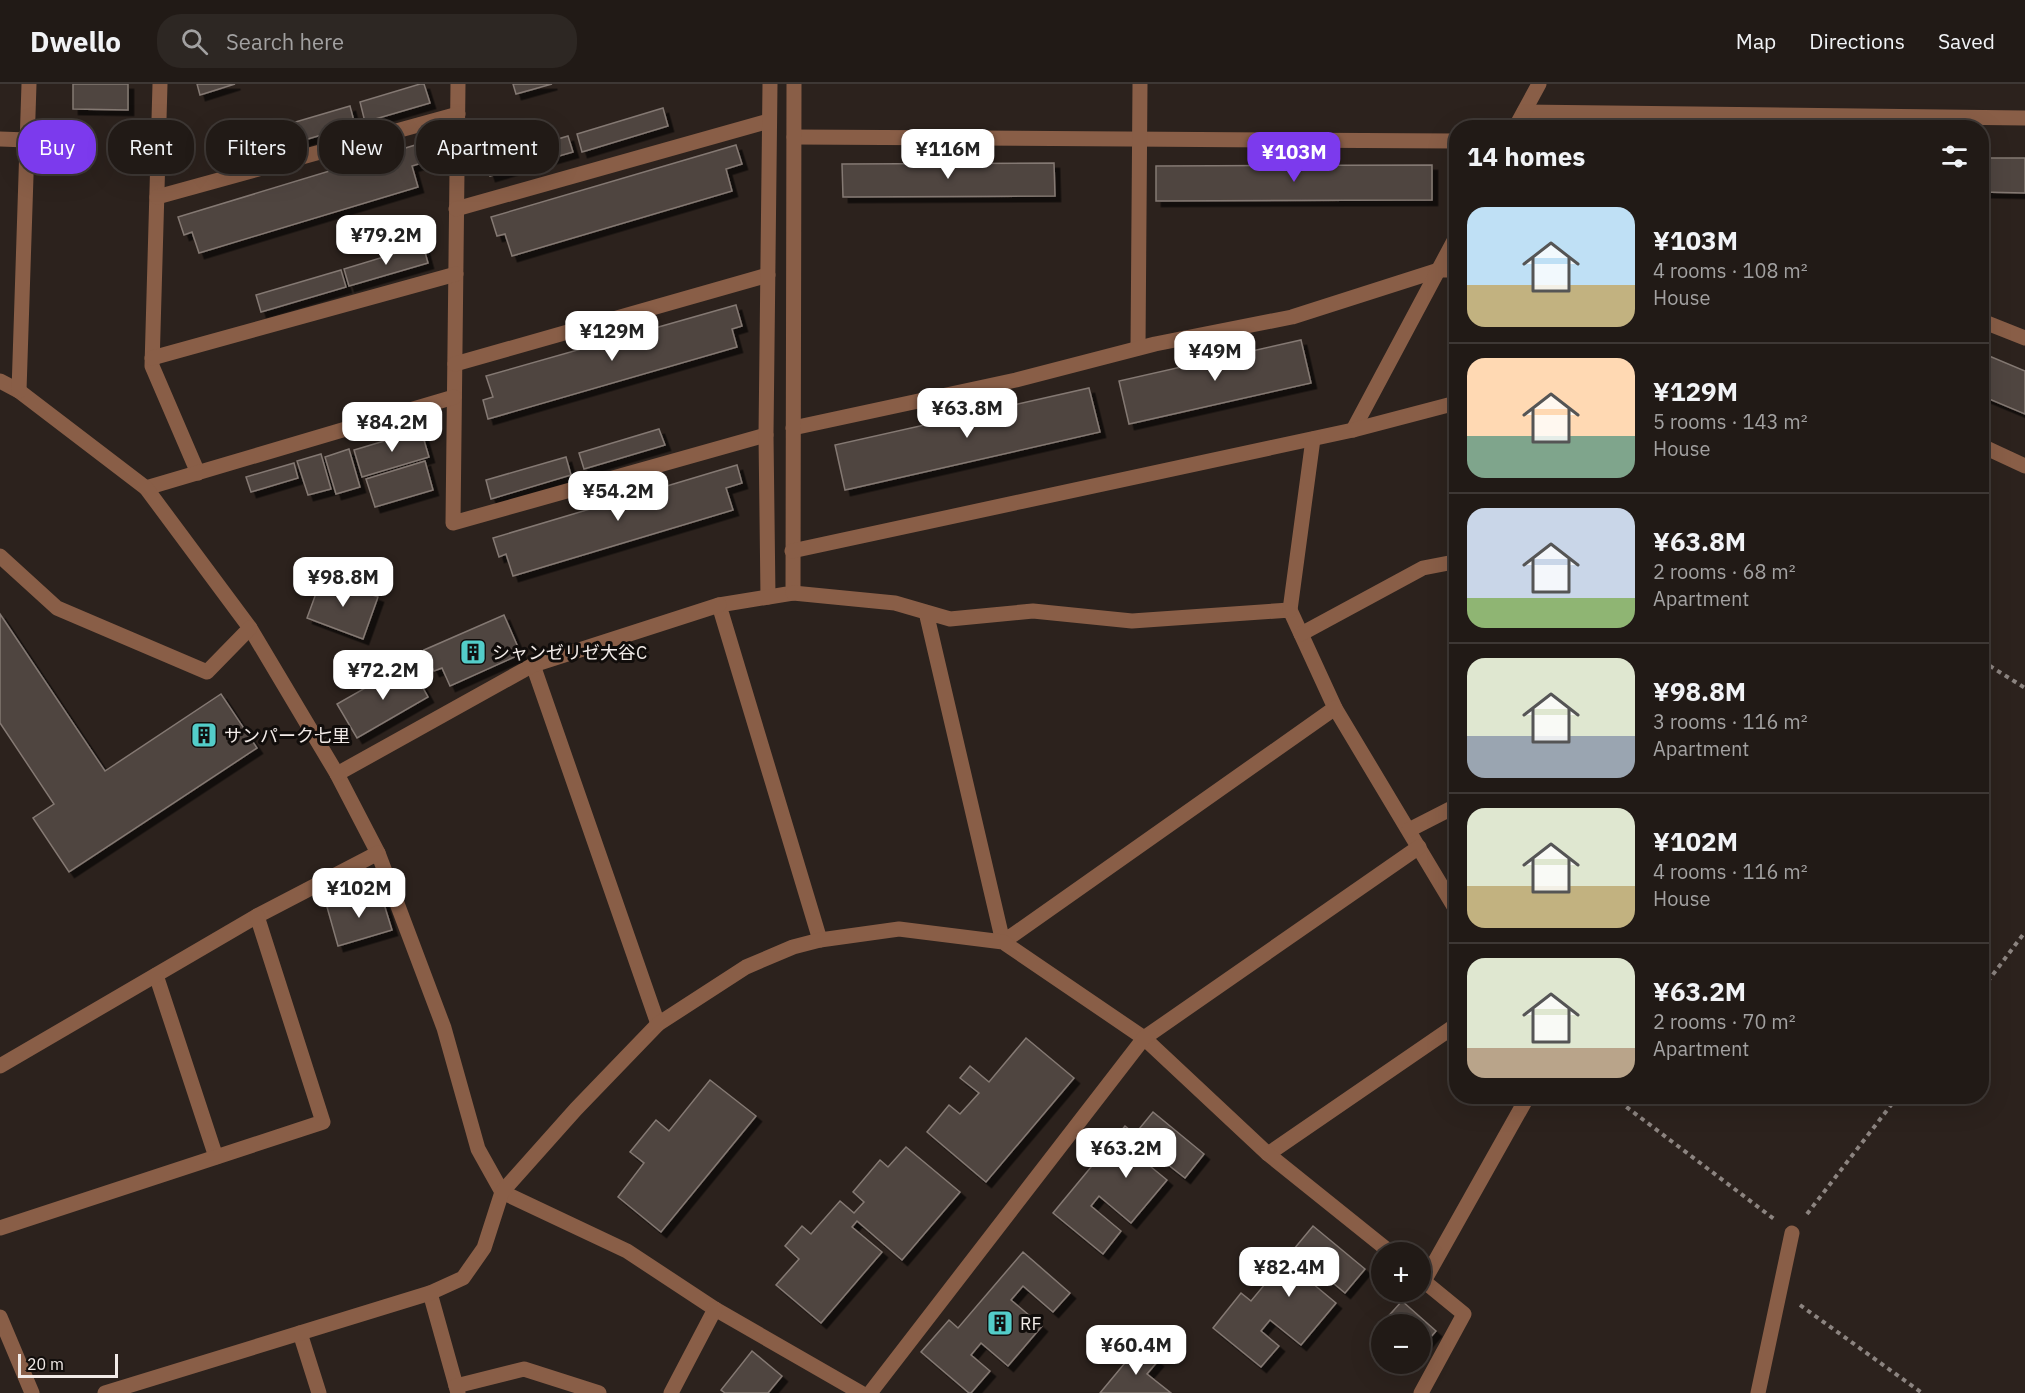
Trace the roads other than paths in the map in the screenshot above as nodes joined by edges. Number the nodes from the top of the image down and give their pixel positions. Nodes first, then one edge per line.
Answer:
1 (29, 84) edge
2 (159, 84) edge
3 (458, 84) edge
4 (770, 84) edge
5 (794, 84) edge
6 (1140, 84) edge
7 (1539, 84) edge
8 (1524, 112) junction
9 (458, 114) junction
10 (2025, 118) edge
11 (28, 120) edge
12 (1520, 120) edge
13 (770, 121) junction
14 (794, 137) junction
15 (0, 139) edge
16 (18, 140) edge
17 (1140, 140) junction
18 (1449, 141) edge
19 (26, 174) edge
20 (157, 197) junction
21 (456, 209) junction
22 (1449, 251) edge
23 (1439, 270) junction
24 (1449, 270) edge
25 (456, 274) junction
26 (768, 275) junction
27 (1989, 324) edge
28 (2025, 338) edge
29 (1138, 348) junction
30 (152, 358) junction
31 (454, 364) junction
32 (0, 381) edge
33 (19, 391) junction
34 (454, 397) junction
35 (1449, 405) edge
36 (793, 428) junction
37 (1353, 430) junction
38 (766, 435) junction
39 (1313, 439) junction
40 (1989, 449) edge
41 (2025, 466) edge
42 (198, 473) junction
43 (146, 488) junction
44 (792, 551) junction
45 (0, 556) edge
46 (1449, 563) edge
47 (793, 593) junction
48 (768, 597) junction
49 (719, 605) junction
50 (1290, 610) junction
51 (926, 612) junction
52 (250, 628) junction
53 (1301, 634) junction
54 (533, 665) junction
55 (1335, 708) junction
56 (337, 774) junction
57 (1449, 810) edge
58 (1409, 830) junction
59 (1419, 847) junction
60 (378, 853) junction
61 (1449, 898) edge
62 (257, 916) junction
63 (820, 940) junction
64 (1003, 942) junction
65 (156, 975) junction
66 (658, 1024) junction
67 (1449, 1030) edge
68 (1143, 1038) junction
69 (0, 1066) edge
70 (1523, 1104) edge
71 (1268, 1154) junction
72 (216, 1157) junction
73 (502, 1192) junction
74 (0, 1228) edge
75 (1792, 1233) road end
76 (1378, 1242) edge
77 (1431, 1263) edge
78 (1431, 1286) edge
79 (430, 1293) junction
80 (715, 1308) junction
81 (0, 1317) edge
82 (300, 1333) junction
83 (840, 1388) edge
84 (457, 1390) edge
85 (32, 1393) edge
86 (105, 1393) edge
87 (319, 1393) edge
88 (599, 1393) edge
89 (671, 1393) edge
90 (861, 1393) edge
91 (870, 1393) edge
92 (1421, 1393) edge
93 (1758, 1393) edge

1 - 11 street
2 - 20 street
3 - 9 street
4 - 13 street
5 - 14 street
6 - 17 street
7 - 8 street
8 - 10 street
8 - 12 street
9 - 20 street
9 - 21 street
13 - 21 street
13 - 26 street
14 - 17 street
14 - 36 street
15 - 16 street
17 - 18 street
17 - 29 street
19 - 33 street
20 - 30 street
21 - 25 street
22 - 23 street
23 - 24 street
23 - 29 street
23 - 37 street
25 - 30 street
25 - 31 street
26 - 31 street
26 - 38 street
27 - 28 street
29 - 36 street
30 - 42 street
31 - 34 street
32 - 33 street
33 - 43 street
34 - 38 street
34 - 42 street
35 - 37 street
36 - 44 street
37 - 39 street
38 - 48 street
39 - 44 street
39 - 50 street
40 - 41 street
42 - 43 street
43 - 52 street
44 - 47 street
45 - 52 street
46 - 53 street
47 - 48 street
47 - 51 street
48 - 49 street
49 - 54 street
49 - 63 street
50 - 51 street
50 - 53 street
51 - 64 street
52 - 56 street
53 - 55 street
54 - 56 street
54 - 66 street
55 - 58 street
55 - 64 street
56 - 60 street
57 - 58 street
58 - 59 street
59 - 61 street
59 - 68 street
60 - 62 street
60 - 73 street
62 - 65 street
62 - 72 street
63 - 64 street
63 - 66 street
64 - 68 street
65 - 69 street
65 - 72 street
66 - 73 street
67 - 71 street
68 - 71 street
68 - 91 street
70 - 77 street
71 - 76 street
72 - 74 street
73 - 79 street
73 - 80 street
75 - 93 street
78 - 92 street
79 - 82 street
79 - 84 street
80 - 83 street
80 - 89 street
81 - 85 street
82 - 86 street
82 - 87 street
83 - 90 street
84 - 88 street

